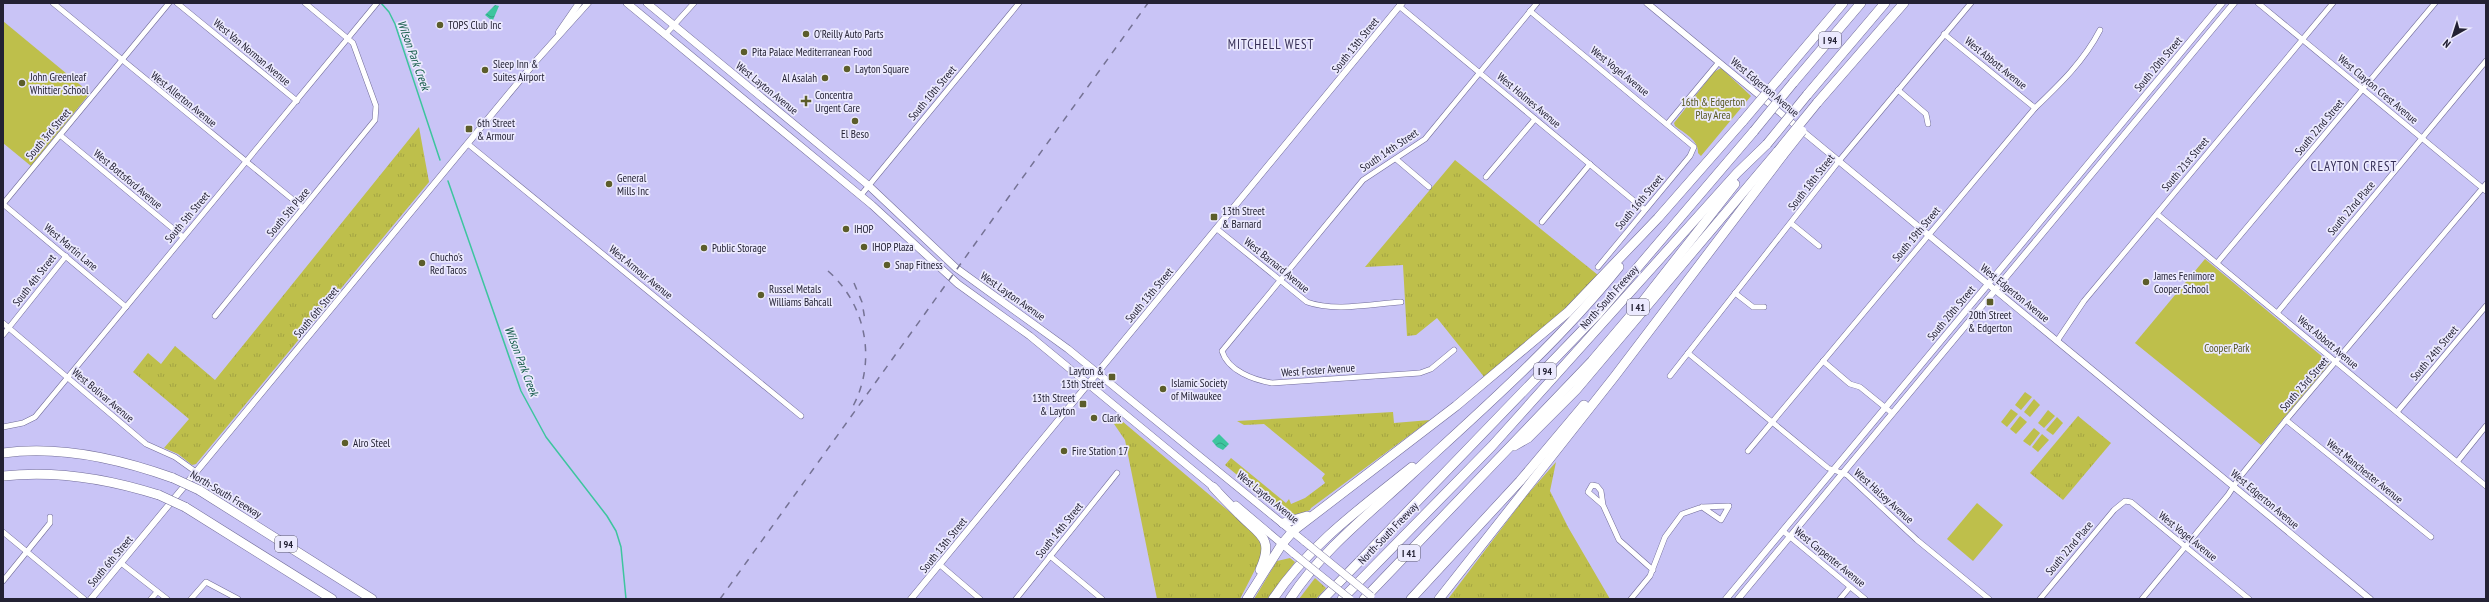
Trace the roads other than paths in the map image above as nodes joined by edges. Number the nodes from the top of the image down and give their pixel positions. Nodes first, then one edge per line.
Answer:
1 (53, 3) edge
2 (169, 3) edge
3 (177, 3) edge
4 (305, 3) edge
5 (579, 3) edge
6 (588, 3) edge
7 (627, 3) edge
8 (647, 3) edge
9 (694, 3) edge
10 (1019, 3) edge
11 (1537, 3) edge
12 (1647, 3) edge
13 (1843, 3) edge
14 (1861, 3) edge
15 (1885, 3) edge
16 (1904, 3) edge
17 (1971, 3) edge
18 (2222, 3) edge
19 (2234, 3) edge
20 (2258, 3) edge
21 (2333, 3) edge
22 (2435, 3) edge
23 (375, 5) edge
24 (1401, 5) edge
25 (1530, 11) junction
26 (675, 26) junction
27 (2100, 30) dead end
28 (1944, 34) junction
29 (665, 35) junction
30 (556, 36) junction
31 (348, 38) junction
32 (2302, 40) junction
33 (122, 61) junction
34 (2486, 61) edge
35 (1719, 62) junction
36 (1480, 72) junction
37 (2363, 89) junction
38 (1898, 90) junction
39 (296, 101) junction
40 (2035, 108) junction
41 (1535, 119) junction
42 (1668, 123) junction
43 (1928, 124) dead end
44 (60, 135) junction
45 (2422, 138) junction
46 (468, 144) junction
47 (1694, 148) joint
48 (1780, 153) junction
49 (1757, 156) junction
50 (1396, 159) junction
51 (246, 162) junction
52 (1840, 162) junction
53 (1590, 164) junction
54 (1486, 177) dead end
55 (868, 186) junction
56 (1429, 187) dead end
57 (2485, 188) edge
58 (861, 195) junction
59 (4, 206) edge
60 (303, 208) junction
61 (1645, 210) junction
62 (2157, 214) junction
63 (1658, 218) junction
64 (1542, 222) dead end
65 (1792, 224) junction
66 (1217, 229) junction
67 (1928, 235) junction
68 (183, 237) junction
69 (1819, 246) dead end
70 (66, 256) junction
71 (2217, 263) junction
72 (1598, 267) dead end
73 (1279, 281) junction
74 (1988, 284) junction
75 (1995, 290) junction
76 (1735, 293) junction
77 (1401, 302) dead end
78 (1668, 304) junction
79 (2486, 306) edge
80 (126, 307) junction
81 (1764, 307) dead end
82 (2277, 313) junction
83 (215, 316) dead end
84 (3, 323) edge
85 (9, 328) junction
86 (3, 335) edge
87 (2057, 340) junction
88 (1454, 350) dead end
89 (1222, 351) joint
90 (1688, 353) junction
91 (1823, 361) junction
92 (2337, 362) junction
93 (1097, 373) junction
94 (1670, 376) dead end
95 (68, 378) junction
96 (1089, 383) junction
97 (1487, 405) junction
98 (1885, 407) junction
99 (2397, 412) junction
100 (1892, 413) junction
101 (801, 416) dead end
102 (2286, 420) junction
103 (1772, 422) junction
104 (2486, 426) edge
105 (3, 427) edge
106 (1508, 449) junction
107 (1748, 451) dead end
108 (3, 452) edge
109 (2457, 462) junction
110 (1833, 470) junction
111 (196, 472) junction
112 (1117, 473) dead end
113 (1842, 473) junction
114 (3, 476) edge
115 (2486, 486) edge
116 (1213, 487) junction
117 (2234, 487) junction
118 (1603, 505) dead end
119 (1702, 508) junction
120 (2114, 510) joint
121 (1317, 511) junction
122 (50, 516) dead end
123 (1283, 524) junction
124 (1293, 531) junction
125 (1783, 531) junction
126 (3, 532) edge
127 (1789, 537) junction
128 (2431, 537) dead end
129 (1282, 544) junction
130 (2186, 547) junction
131 (27, 552) junction
132 (1050, 556) junction
133 (121, 563) junction
134 (939, 564) junction
135 (1653, 570) junction
136 (3, 581) edge
137 (1850, 586) junction
138 (1252, 589) junction
139 (157, 592) junction
140 (1441, 597) edge
141 (2245, 598) edge
142 (84, 599) edge
143 (91, 599) edge
144 (151, 599) edge
145 (167, 599) edge
146 (191, 599) edge
147 (238, 599) edge
148 (332, 599) edge
149 (372, 599) edge
150 (911, 599) edge
151 (980, 599) edge
152 (1016, 599) edge
153 (1102, 599) edge
154 (1247, 599) edge
155 (1273, 599) edge
156 (1290, 599) edge
157 (1323, 599) edge
158 (1342, 599) edge
159 (1350, 599) edge
160 (1364, 599) edge
161 (1375, 599) edge
162 (1411, 599) edge
163 (1631, 599) edge
164 (1726, 599) edge
165 (1738, 599) edge
166 (1840, 599) edge
167 (1865, 599) edge
168 (1989, 599) edge
169 (2040, 599) edge
170 (2142, 599) edge
171 (2370, 599) edge

1 - 33 street, West Allerton Avenue
2 - 33 street, South 3rd Street
3 - 39 street, West Van Norman Avenue
4 - 31 street
5 - 30 street, South 6th Street
6 - 30 street, South 6th Street
7 - 29 main road, West Layton Avenue
8 - 26 main road, West Layton Avenue
9 - 26 street
10 - 55 street, South 10th Street
11 - 25 street, South 14th Street
12 - 35 street, West Edgerton Avenue
13 - 63 highway, bridge
14 - 157 highway, North-South Freeway / I 94, bridge
15 - 49 highway, North-South Freeway / I 41, bridge
16 - 48 highway, bridge
17 - 28 street, South 18th Street
18 - 74 street, South 20th Street
19 - 75 street, South 20th Street
20 - 32 street, West Clayton Crest Avenue
21 - 32 street, South 21st Street
22 - 37 street, South 22nd Street
23 - 31 street, South 5th Street
24 - 36 street, West Holmes Avenue
24 - 66 street, South 13th Street
25 - 36 street, South 14th Street
25 - 42 street, West Vogel Avenue
26 - 29 street
26 - 55 main road, West Layton Avenue
27 - 40 street, South 19th Street
28 - 38 street, South 18th Street
28 - 40 street, West Abbott Avenue
29 - 58 main road, West Layton Avenue
30 - 46 street, South 6th Street
31 - 39 street, South 5th Street
31 - 60 street, South 5th Place
32 - 37 street, West Clayton Crest Avenue
32 - 62 street, South 21st Street
33 - 44 street, South 3rd Street
33 - 51 street, West Allerton Avenue
34 - 45 street, South 22nd Place
35 - 42 street
35 - 52 street, West Edgerton Avenue
36 - 41 street, West Holmes Avenue
36 - 50 street, South 14th Street
37 - 45 street, West Clayton Crest Avenue
37 - 71 street, South 22nd Street
38 - 43 street
38 - 52 street, South 18th Street
39 - 51 street, South 5th Street
40 - 67 street, South 19th Street
41 - 53 street, West Holmes Avenue
41 - 54 street
42 - 47 street, West Vogel Avenue
44 - 59 street, South 3rd Street
44 - 68 street, West Bottsford Avenue
45 - 57 street, West Clayton Crest Avenue
45 - 82 street, South 22nd Place
46 - 101 street, West Armour Avenue
46 - 111 street, South 6th Street
47 - 61 street, South 16th Street
48 - 78 highway
48 - 106 highway
49 - 106 highway, I 41
49 - 158 highway, North-South Freeway / I 94
50 - 56 street
50 - 73 street, South 14th Street
51 - 60 street, West Allerton Avenue
51 - 68 street, South 5th Street
52 - 65 street, South 18th Street
52 - 67 street, West Edgerton Avenue
53 - 61 street, West Holmes Avenue
53 - 64 street
55 - 58 street, South 10th Street
55 - 93 main road, West Layton Avenue
57 - 92 street, South 23rd Street
58 - 96 main road, West Layton Avenue
59 - 70 street, West Martin Lane
60 - 83 street, South 5th Place
61 - 72 street, South 16th Street
62 - 71 street, West Abbott Avenue
62 - 87 street, South 21st Street
63 - 97 highway
63 - 121 highway
65 - 69 street
65 - 76 street, South 18th Street
66 - 73 street, West Barnard Avenue
66 - 93 street, South 13th Street
67 - 74 street, West Edgerton Avenue
67 - 91 street, South 19th Street
68 - 80 street, South 5th Street
70 - 80 street, West Martin Lane
70 - 85 street, South 4th Street
71 - 82 street, West Abbott Avenue
73 - 77 street, West Barnard Avenue
73 - 89 street, South 14th Street
74 - 75 street, West Edgerton Avenue
74 - 98 street, South 20th Street
75 - 87 street, West Edgerton Avenue
75 - 100 street, South 20th Street
76 - 81 street
76 - 90 street, South 18th Street
78 - 140 highway
78 - 162 highway
79 - 99 street, South 24th Street
80 - 95 street, South 5th Street
82 - 92 street, West Abbott Avenue
84 - 85 street, West Bolivar Avenue
85 - 86 street, South 4th Street
85 - 95 street, West Bolivar Avenue
87 - 117 street, West Edgerton Avenue
88 - 89 street, West Foster Avenue
90 - 94 street, South 18th Street
90 - 103 street, West Halsey Avenue
91 - 98 street
91 - 103 street, South 19th Street
92 - 99 street, West Abbott Avenue
92 - 102 street, South 23rd Street
93 - 96 street, South 13th Street
93 - 123 main road, West Layton Avenue
95 - 105 street, South 5th Street
95 - 111 street, West Bolivar Avenue
96 - 116 main road, West Layton Avenue
96 - 134 street, South 13th Street
97 - 155 highway
97 - 156 highway
98 - 100 street
98 - 110 street, South 20th Street
99 - 109 street, West Abbott Avenue
100 - 113 street, South 20th Street
102 - 117 street, South 23rd Street
102 - 128 street, West Manchester Avenue
103 - 107 street, South 19th Street
103 - 110 street, West Halsey Avenue
104 - 109 street
106 - 160 highway, I 41
108 - 149 highway, North-South Freeway / I 94, bridge
109 - 115 street, West Abbott Avenue
110 - 113 street, West Halsey Avenue
110 - 125 street, South 20th Street
111 - 133 street, South 6th Street
112 - 132 street, South 14th Street
113 - 127 street, South 20th Street
113 - 168 street, West Halsey Avenue
114 - 148 highway, I 94, bridge
116 - 129 main road, West Layton Avenue
116 - 138 highway
117 - 130 street, South 23rd Street
117 - 171 street, West Edgerton Avenue
118 - 135 street
119 - 119 street
119 - 135 street
120 - 130 street, West Vogel Avenue
120 - 169 street, South 22nd Place
121 - 123 highway
121 - 124 highway
122 - 131 street
123 - 124 main road, West Layton Avenue
124 - 129 highway
124 - 161 main road, West Layton Avenue, bridge
125 - 127 street, West Carpenter Avenue
125 - 164 street, South 20th Street
126 - 131 street
127 - 137 street, West Carpenter Avenue
127 - 165 street, South 20th Street
129 - 138 highway
129 - 159 main road, West Layton Avenue, bridge
130 - 141 street, West Vogel Avenue
130 - 170 street, South 23rd Street
131 - 136 street
131 - 142 street
132 - 152 street, South 14th Street
132 - 153 street
133 - 139 street
133 - 143 street, South 6th Street
134 - 150 street, South 13th Street
134 - 151 street
135 - 163 street
137 - 166 street
137 - 167 street, West Carpenter Avenue
138 - 154 highway
139 - 144 street
139 - 145 street
146 - 147 street

